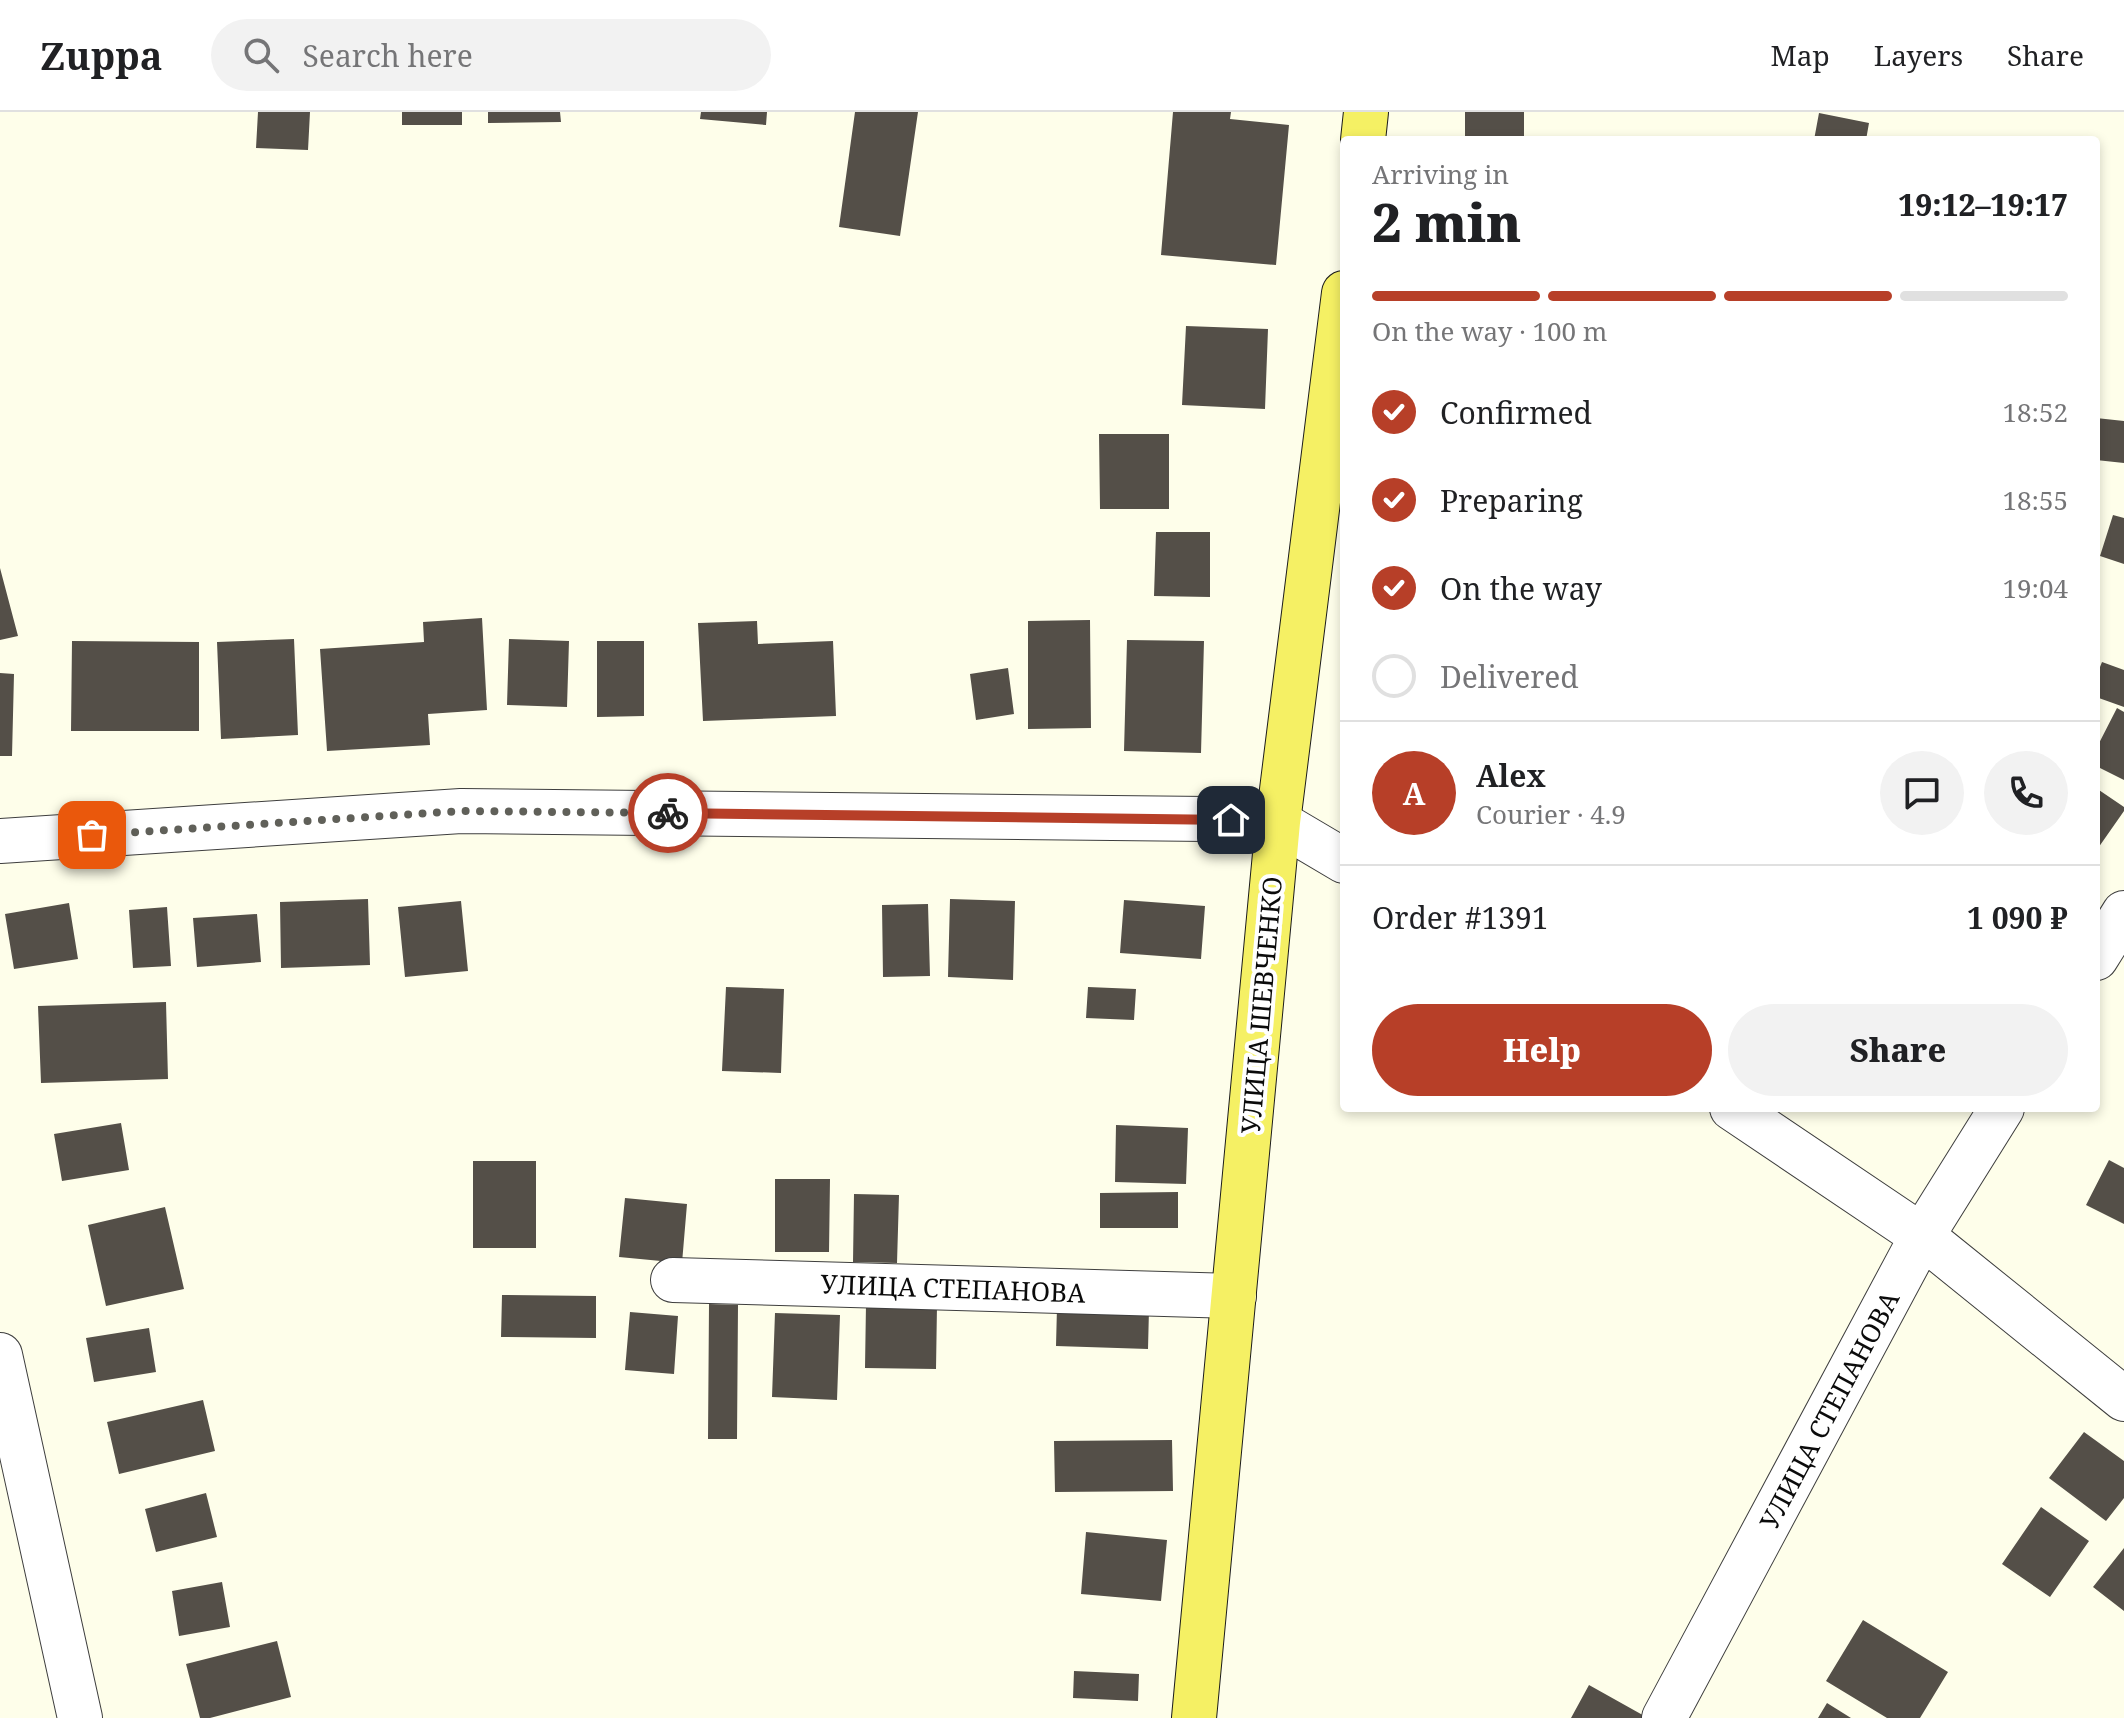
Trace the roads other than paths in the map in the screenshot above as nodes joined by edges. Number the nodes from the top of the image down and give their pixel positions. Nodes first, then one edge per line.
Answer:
1 (1366, 112) edge
2 (1363, 136) edge
3 (1340, 325) edge
4 (1278, 822) junction
5 (0, 841) edge
6 (1340, 859) edge
7 (2124, 913) edge
8 (2100, 952) edge
9 (1738, 1112) edge
10 (2000, 1112) edge
11 (1922, 1236) junction
12 (673, 1280) dead end
13 (1234, 1296) junction
14 (0, 1355) edge
15 (2124, 1399) edge
16 (80, 1718) edge
17 (1194, 1718) edge
18 (1664, 1718) edge

1 - 2 main road
3 - 4 main road, УЛИЦА ШЕВЧЕНКО
4 - 5 street
4 - 6 street
4 - 13 main road, УЛИЦА ШЕВЧЕНКО
7 - 8 street
9 - 11 street
10 - 11 street, УЛИЦА СТЕПАНОВА
11 - 15 street
11 - 18 street, УЛИЦА СТЕПАНОВА
12 - 13 street, УЛИЦА СТЕПАНОВА
13 - 17 main road, УЛИЦА ШЕВЧЕНКО
14 - 16 street

